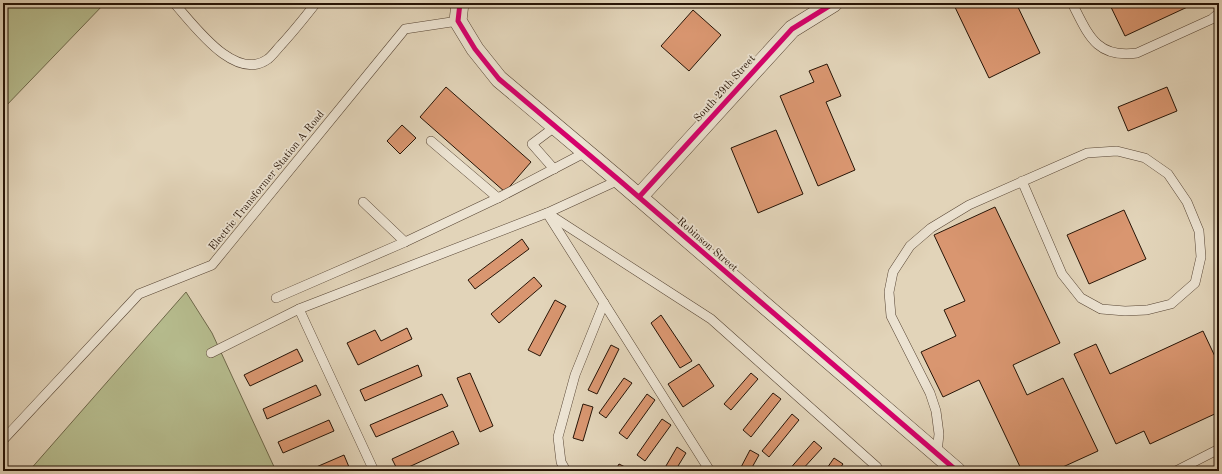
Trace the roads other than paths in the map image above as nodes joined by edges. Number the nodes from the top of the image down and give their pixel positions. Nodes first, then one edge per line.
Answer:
1 (174, 3) edge
2 (316, 3) edge
3 (460, 3) edge
4 (1072, 3) edge
5 (828, 4) edge
6 (1219, 13) edge
7 (458, 21) junction
8 (556, 126) junction
9 (430, 141) dead end
10 (586, 152) junction
11 (554, 169) junction
12 (619, 180) junction
13 (1022, 181) junction
14 (639, 197) junction
15 (498, 198) junction
16 (363, 202) dead end
17 (547, 213) junction
18 (405, 242) junction
19 (276, 298) dead end
20 (604, 303) junction
21 (299, 309) junction
22 (211, 353) dead end
23 (3, 440) edge
24 (1219, 449) edge
25 (937, 453) junction
26 (374, 471) edge
27 (566, 471) edge
28 (710, 471) edge
29 (878, 471) edge
30 (957, 471) edge
31 (1176, 471) edge

1 - 2 lane
3 - 7 street
4 - 6 lane
5 - 14 street, South 29th Street
7 - 8 street, Robinson Street
7 - 23 lane, Electric Transformer Station A Road
8 - 10 street, Robinson Street
8 - 11 lane
9 - 15 lane
10 - 11 lane
10 - 12 street, Robinson Street
11 - 15 lane
12 - 14 street, Robinson Street
12 - 17 lane
13 - 13 lane
13 - 25 lane
14 - 25 street, Robinson Street
15 - 18 lane
16 - 18 lane
17 - 20 lane
17 - 21 lane
17 - 29 lane
18 - 19 lane
20 - 27 lane
20 - 28 lane
21 - 22 lane
21 - 26 lane
24 - 31 lane
25 - 30 street, Robinson Street

